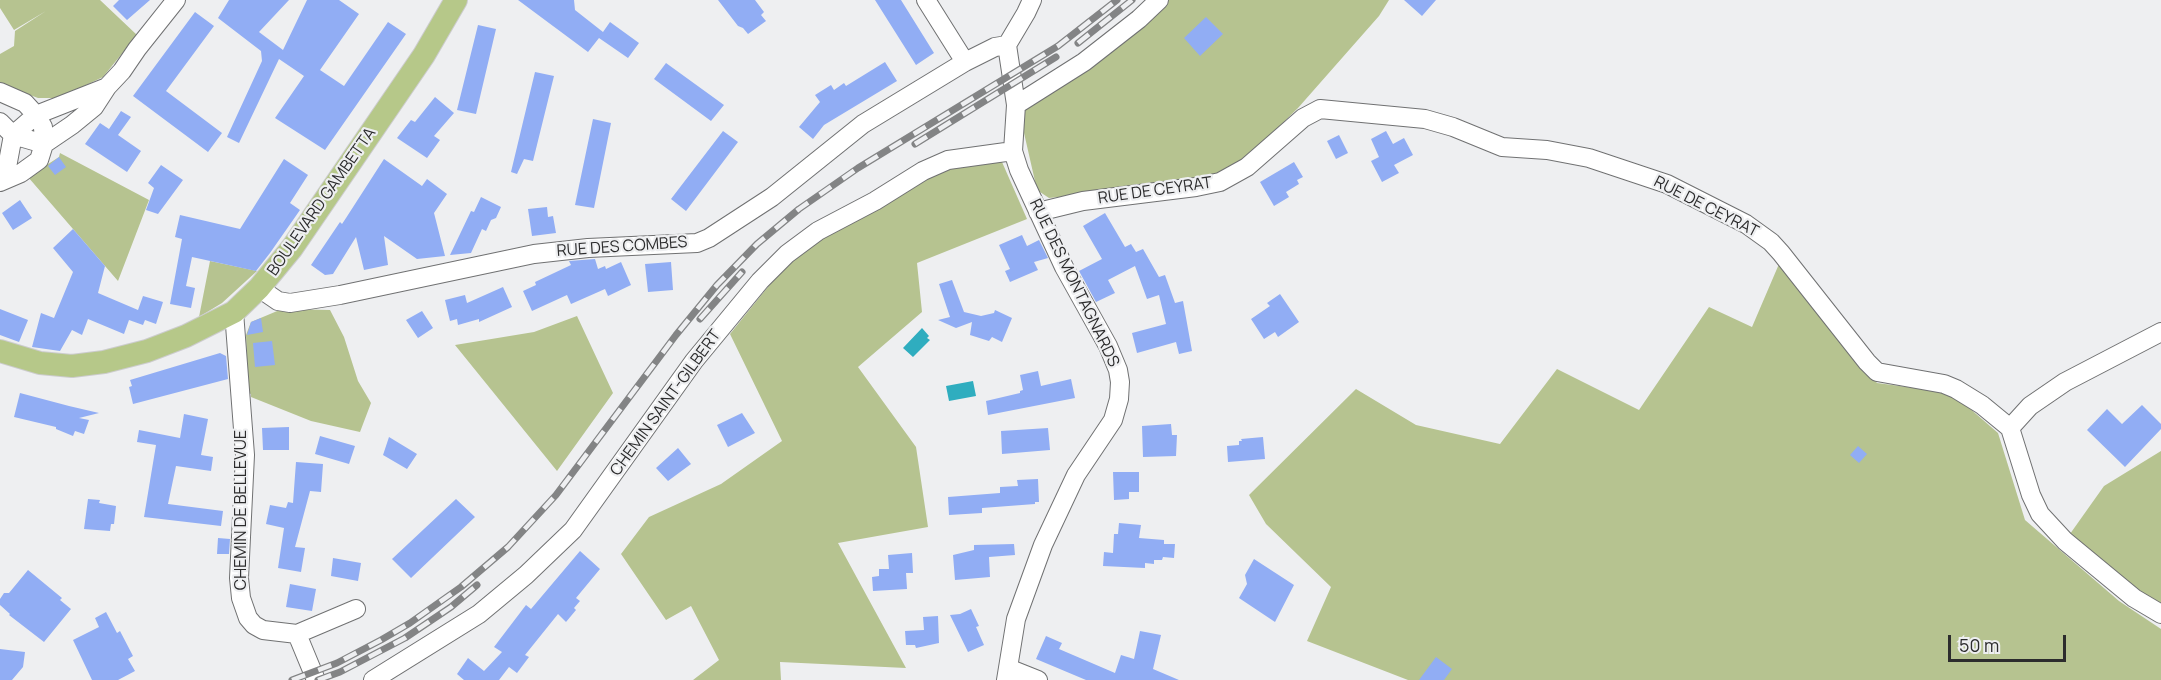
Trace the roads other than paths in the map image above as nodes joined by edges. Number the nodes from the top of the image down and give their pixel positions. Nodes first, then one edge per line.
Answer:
1 (176, 0) edge
2 (456, 0) edge
3 (926, 0) edge
4 (1032, 0) edge
5 (1159, 0) edge
6 (1007, 45) junction
7 (965, 62) junction
8 (107, 87) junction
9 (0, 92) edge
10 (1016, 105) junction
11 (36, 116) junction
12 (0, 122) edge
13 (13, 135) junction
14 (44, 144) junction
15 (1013, 151) junction
16 (3, 180) edge
17 (1038, 212) junction
18 (259, 288) junction
19 (234, 312) junction
20 (2161, 332) edge
21 (0, 351) edge
22 (2010, 428) junction
23 (356, 609) dead end
24 (2161, 614) edge
25 (297, 634) junction
26 (1007, 674) edge
27 (316, 680) edge
28 (373, 680) edge
29 (1038, 680) edge

1 - 8 street
2 - 18 main road, BOULEVARD GAMBETTA
3 - 7 street
4 - 6 street
5 - 10 street
6 - 7 street, RUE DES COMBES
6 - 10 street, RUE DES MONTAGNARDS
7 - 18 street, RUE DES COMBES
8 - 11 street
8 - 14 street
9 - 11 street
10 - 15 street, RUE DES MONTAGNARDS
11 - 13 street
11 - 14 street
12 - 13 street
13 - 14 street
13 - 16 street
14 - 16 street
15 - 17 street, RUE DES MONTAGNARDS
15 - 28 street, CHEMIN SAINT-GILBERT
17 - 22 street, RUE DE CEYRAT
17 - 26 street, RUE DES MONTAGNARDS
18 - 19 main road, BOULEVARD GAMBETTA
19 - 21 main road, BOULEVARD GAMBETTA
19 - 25 street, CHEMIN DE BELLEVUE
20 - 22 street
22 - 24 street
23 - 25 street, CHEMIN DE BELLEVUE
25 - 27 street
26 - 29 street

